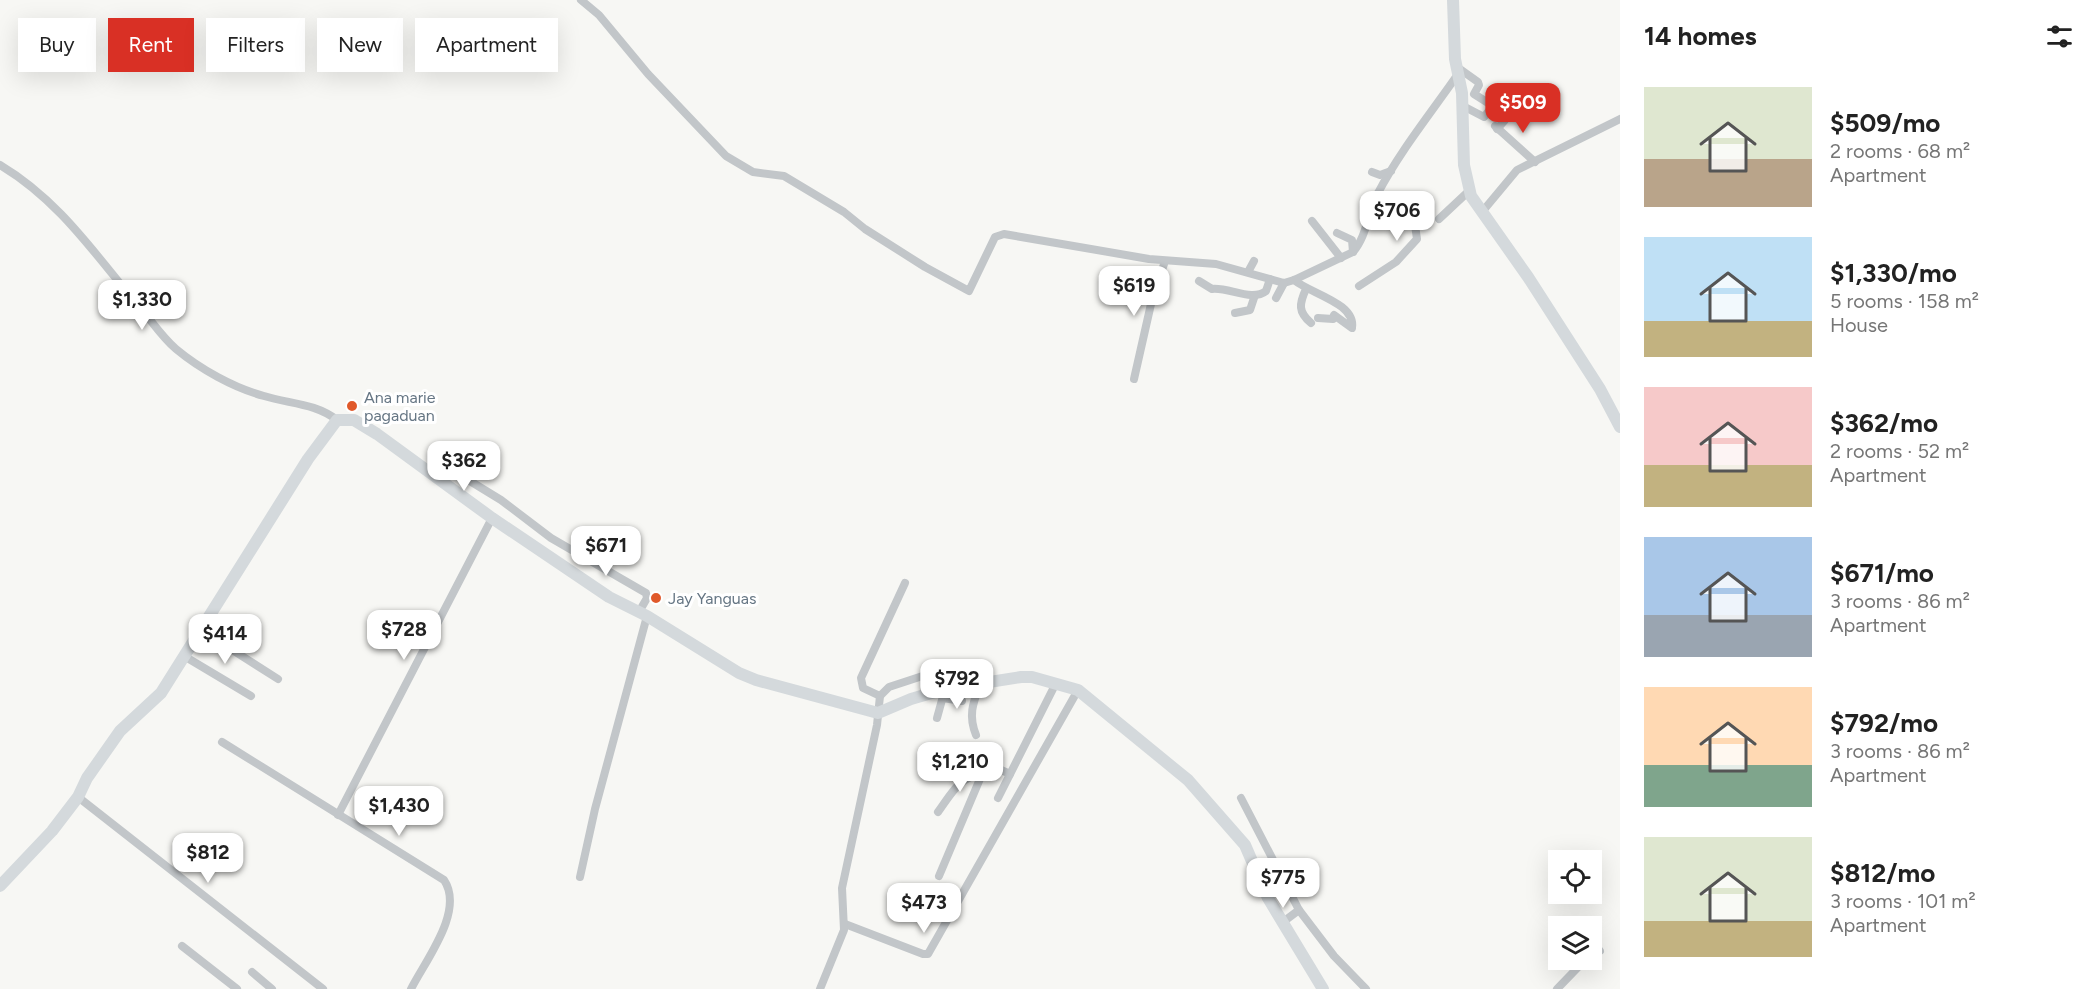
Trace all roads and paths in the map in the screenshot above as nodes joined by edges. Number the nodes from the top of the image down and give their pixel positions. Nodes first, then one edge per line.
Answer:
1 (581, 0) edge
2 (1453, 0) edge
3 (1458, 71) junction
4 (1499, 98) dead end
5 (1463, 106) junction
6 (1493, 106) junction
7 (1620, 119) edge
8 (1505, 120) dead end
9 (1535, 162) junction
10 (0, 165) edge
11 (1392, 171) junction
12 (1372, 172) dead end
13 (1470, 190) junction
14 (1378, 193) junction
15 (1482, 212) junction
16 (1439, 219) dead end
17 (1312, 221) dead end
18 (1337, 233) dead end
19 (1353, 252) junction
20 (1341, 258) junction
21 (1165, 261) junction
22 (1254, 261) dead end
23 (1248, 272) junction
24 (1270, 279) junction
25 (1294, 280) junction
26 (1199, 281) dead end
27 (1284, 283) junction
28 (1359, 286) dead end
29 (1306, 289) junction
30 (1255, 295) junction
31 (1276, 298) dead end
32 (1337, 304) junction
33 (1235, 313) dead end
34 (1333, 319) junction
35 (1134, 379) dead end
36 (337, 420) junction
37 (1620, 427) edge
38 (430, 472) junction
39 (492, 518) junction
40 (905, 583) dead end
41 (643, 614) junction
42 (201, 630) junction
43 (184, 656) junction
44 (956, 665) dead end
45 (278, 679) dead end
46 (1056, 683) junction
47 (980, 684) junction
48 (1078, 690) junction
49 (944, 693) junction
50 (251, 696) dead end
51 (879, 696) junction
52 (962, 701) dead end
53 (878, 713) junction
54 (937, 718) dead end
55 (976, 735) dead end
56 (222, 742) dead end
57 (981, 774) junction
58 (1010, 774) junction
59 (78, 797) junction
60 (998, 798) dead end
61 (1241, 798) dead end
62 (938, 812) dead end
63 (338, 815) junction
64 (939, 876) dead end
65 (580, 877) dead end
66 (0, 886) edge
67 (1298, 911) junction
68 (1284, 921) junction
69 (845, 924) junction
70 (182, 946) dead end
71 (1575, 970) edge
72 (252, 972) dead end
73 (237, 989) edge
74 (272, 989) edge
75 (323, 989) edge
76 (411, 989) edge
77 (820, 989) edge
78 (1323, 989) edge
79 (1366, 989) edge
80 (1557, 989) edge

1 - 21 street
2 - 3 street
3 - 5 street
3 - 6 street
3 - 11 street
4 - 6 street
5 - 6 street
5 - 13 street
7 - 9 street
8 - 9 street
9 - 15 street
10 - 36 street
11 - 12 street
11 - 14 street
13 - 15 street
13 - 16 street
14 - 19 street
14 - 28 street
15 - 37 street
17 - 20 street
18 - 19 street
19 - 20 street
20 - 25 street
21 - 23 street
21 - 35 street
22 - 23 street
23 - 24 street
24 - 27 street
24 - 30 street
25 - 27 street
25 - 29 street
26 - 30 street
27 - 31 street
29 - 32 street
29 - 34 street
30 - 33 street
32 - 34 street
32 - 34 street
36 - 38 street
36 - 42 street
38 - 39 street
38 - 41 street
39 - 41 street
39 - 63 street
40 - 51 street
41 - 53 street
41 - 65 street
42 - 43 street
42 - 45 street
43 - 50 street
43 - 59 street
44 - 51 street
46 - 47 street
46 - 48 street
46 - 58 street
47 - 49 street
47 - 55 street
48 - 68 street
48 - 69 street
49 - 52 street
49 - 53 street
49 - 54 street
51 - 53 street
53 - 69 street
56 - 63 street
57 - 58 street
57 - 62 street
57 - 64 street
58 - 60 street
59 - 66 street
59 - 75 street
61 - 67 street
63 - 76 street
67 - 68 street
67 - 79 street
68 - 78 street
69 - 77 street
70 - 73 street
71 - 80 street
72 - 74 street

